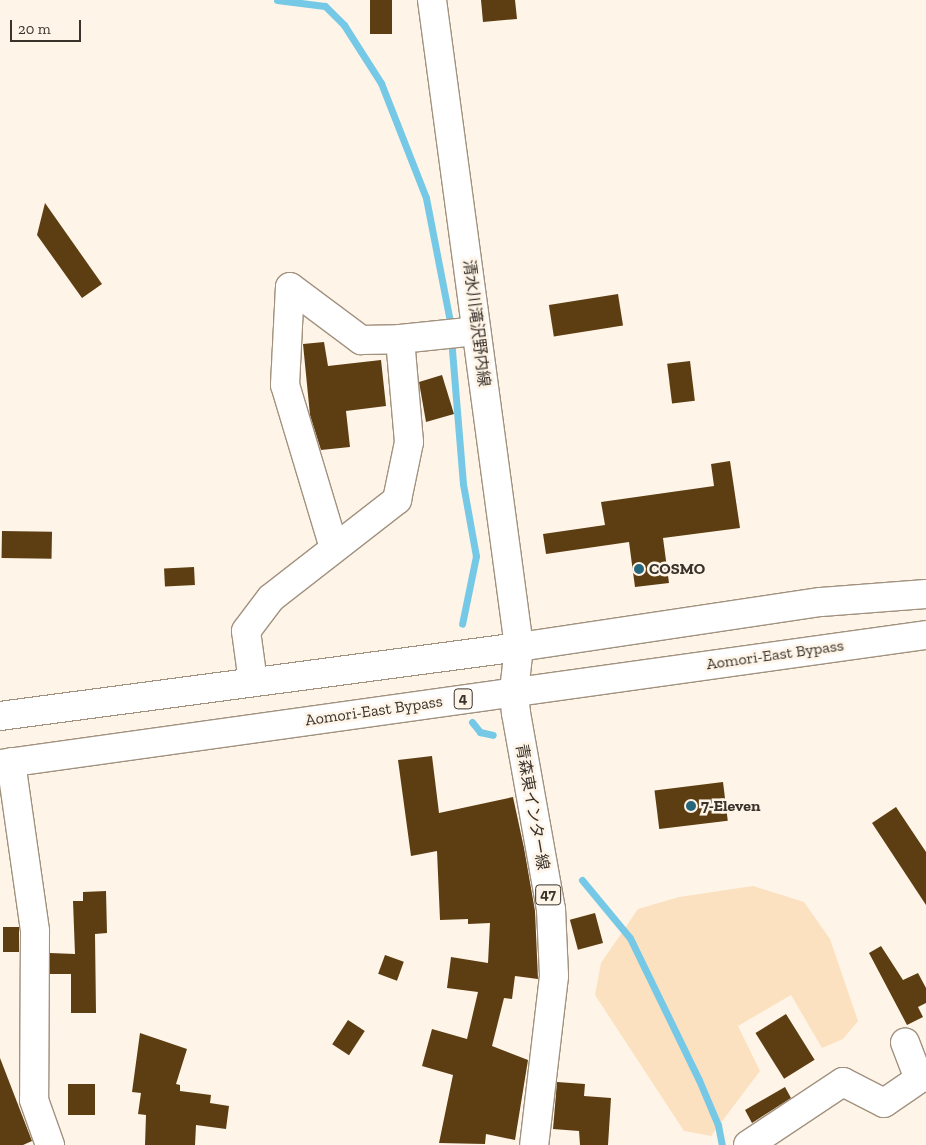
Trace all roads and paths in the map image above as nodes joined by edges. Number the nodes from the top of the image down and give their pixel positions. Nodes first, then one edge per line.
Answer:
1 (432, 0) edge
2 (457, 333) junction
3 (400, 339) junction
4 (334, 548) junction
5 (926, 594) edge
6 (926, 635) edge
7 (519, 647) junction
8 (253, 682) junction
9 (514, 692) junction
10 (0, 716) edge
11 (5, 763) edge
12 (905, 1043) dead end
13 (50, 1145) edge
14 (534, 1145) edge
15 (748, 1145) edge

1 - 2 main road, 清水川滝沢野内線
2 - 3 main road
2 - 7 main road, 清水川滝沢野内線
3 - 4 main road
3 - 4 main road
4 - 8 main road
5 - 7 main road
6 - 9 main road, Aomori-East Bypass / 4
7 - 8 main road
7 - 9 main road, 青森東インター線 / 47
8 - 10 main road
9 - 11 main road, Aomori-East Bypass / 4
9 - 14 main road, 青森東インター線 / 47
11 - 13 main road
12 - 15 main road

